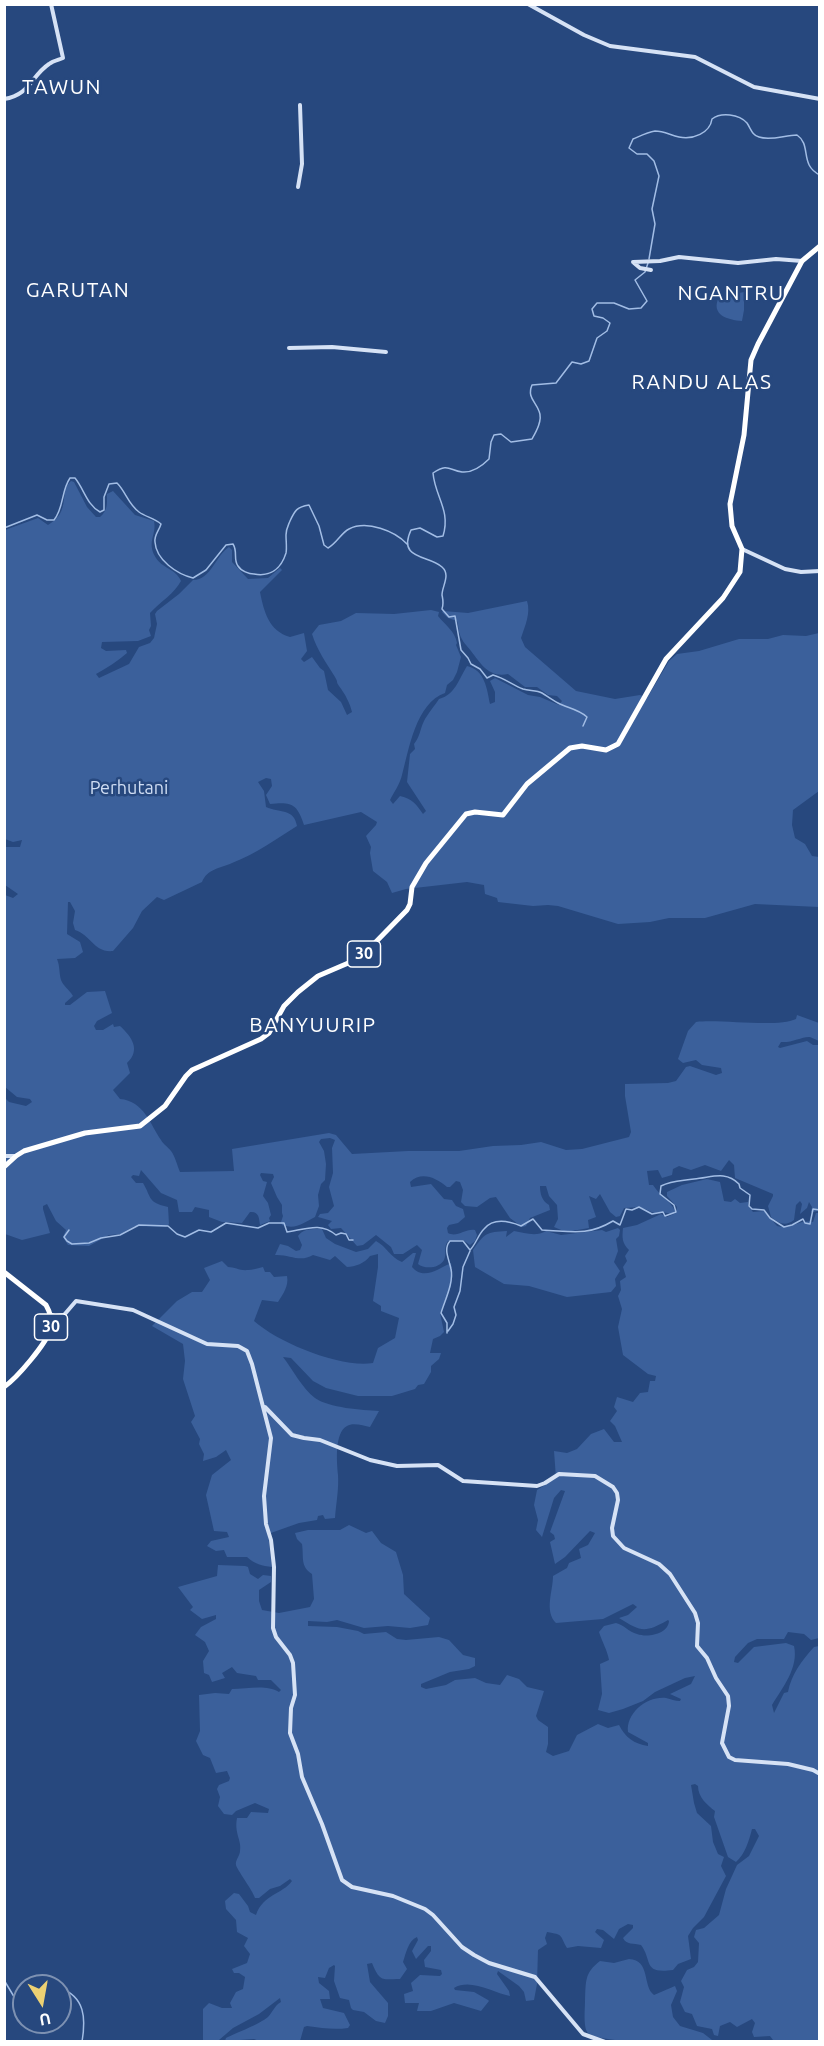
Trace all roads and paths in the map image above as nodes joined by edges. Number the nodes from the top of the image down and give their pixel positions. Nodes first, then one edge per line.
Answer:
1 (51, 4) edge
2 (528, 4) edge
3 (4, 99) edge
4 (819, 99) edge
5 (300, 105) dead end
6 (298, 187) dead end
7 (819, 246) edge
8 (802, 261) junction
9 (651, 270) dead end
10 (289, 348) dead end
11 (386, 352) dead end
12 (742, 549) junction
13 (819, 571) edge
14 (4, 1155) edge
15 (16, 1156) junction
16 (4, 1167) edge
17 (4, 1272) edge
18 (50, 1313) junction
19 (4, 1387) edge
20 (263, 1405) junction
21 (819, 1774) edge
22 (605, 2042) edge

1 - 3 street
2 - 4 street
5 - 6 street
7 - 8 highway
8 - 9 street
8 - 12 highway
10 - 11 street
12 - 13 street
12 - 15 highway, 30
14 - 15 street
15 - 16 highway, 30
17 - 18 highway, 30
18 - 19 highway, 30
18 - 20 street
20 - 21 street
20 - 22 street

